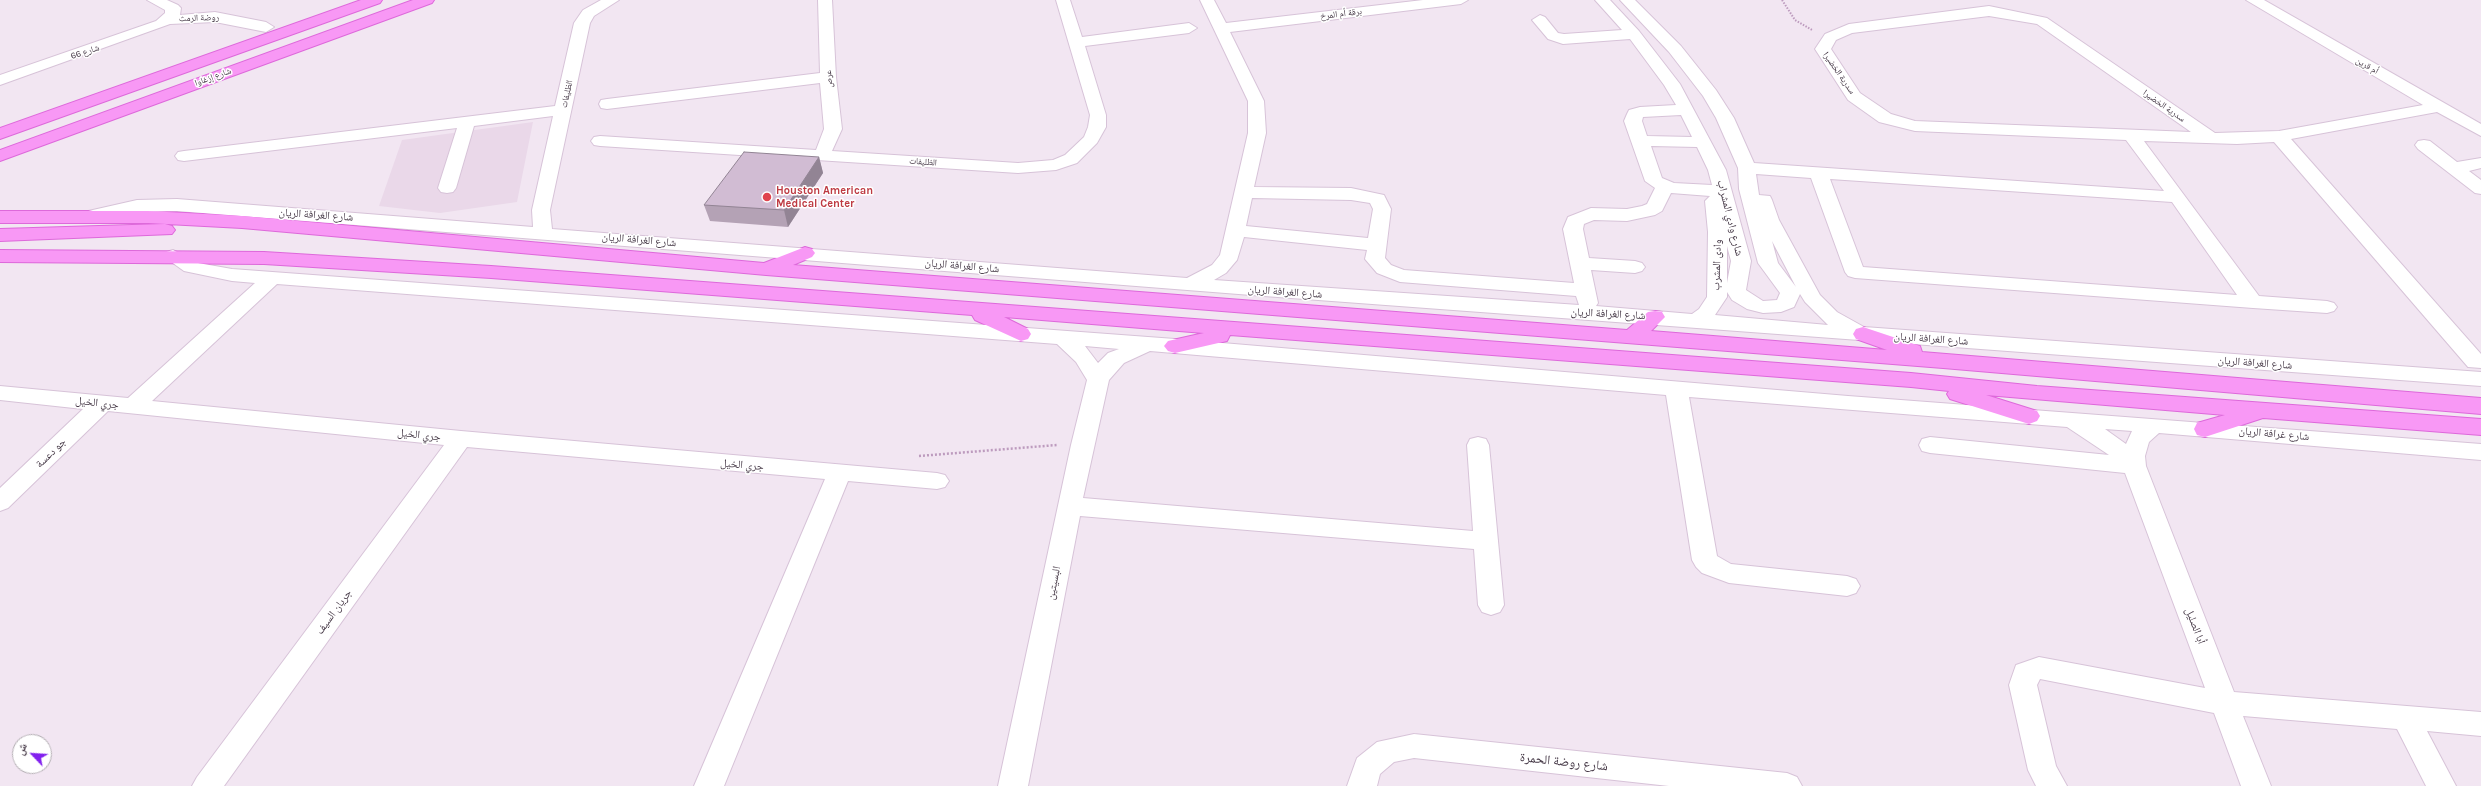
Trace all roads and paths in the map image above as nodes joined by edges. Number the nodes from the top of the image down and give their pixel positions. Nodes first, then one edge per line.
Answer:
1 (154, 0) edge
2 (375, 0) edge
3 (427, 0) edge
4 (612, 0) edge
5 (825, 0) edge
6 (1063, 0) edge
7 (1208, 0) edge
8 (1461, 0) edge
9 (1602, 0) edge
10 (1626, 0) edge
11 (1782, 0) edge
12 (2253, 0) edge
13 (350, 9) junction
14 (167, 20) junction
15 (1540, 20) dead end
16 (266, 27) dead end
17 (1189, 28) dead end
18 (1221, 28) junction
19 (1634, 34) junction
20 (1830, 37) junction
21 (1077, 42) junction
22 (828, 77) junction
23 (0, 80) edge
24 (607, 104) dead end
25 (2439, 107) junction
26 (563, 110) junction
27 (1687, 110) junction
28 (467, 122) junction
29 (2481, 131) edge
30 (0, 134) edge
31 (2131, 135) junction
32 (2279, 136) junction
33 (2211, 138) junction
34 (600, 141) dead end
35 (1639, 141) junction
36 (0, 145) edge
37 (2424, 145) dead end
38 (1706, 148) junction
39 (821, 155) junction
40 (0, 156) edge
41 (184, 156) dead end
42 (2481, 162) edge
43 (1747, 168) junction
44 (2454, 168) junction
45 (1818, 172) junction
46 (1665, 187) junction
47 (447, 188) dead end
48 (2481, 189) edge
49 (1712, 191) junction
50 (1245, 192) junction
51 (2178, 197) junction
52 (543, 202) junction
53 (91, 216) junction
54 (0, 217) edge
55 (242, 222) junction
56 (497, 229) junction
57 (1236, 231) junction
58 (543, 232) junction
59 (0, 235) edge
60 (1377, 245) junction
61 (805, 253) junction
62 (0, 256) edge
63 (173, 256) junction
64 (1230, 256) junction
65 (1580, 264) junction
66 (1635, 267) dead end
67 (766, 270) junction
68 (272, 278) junction
69 (1191, 284) junction
70 (1264, 290) junction
71 (1585, 290) junction
72 (2253, 302) junction
73 (2327, 307) dead end
74 (970, 309) junction
75 (1590, 314) junction
76 (1655, 317) junction
77 (1696, 320) junction
78 (1245, 331) junction
79 (1022, 334) junction
80 (1863, 334) junction
81 (1063, 338) junction
82 (1630, 338) junction
83 (1147, 344) junction
84 (1175, 346) junction
85 (1943, 361) junction
86 (2478, 370) edge
87 (1098, 380) junction
88 (1911, 380) junction
89 (1676, 387) junction
90 (0, 393) edge
91 (102, 404) junction
92 (2481, 406) edge
93 (132, 407) junction
94 (2268, 410) junction
95 (2029, 416) junction
96 (2067, 418) junction
97 (2154, 425) junction
98 (2481, 427) edge
99 (2205, 429) junction
100 (461, 438) junction
101 (1082, 445) junction
102 (1478, 445) dead end
103 (1930, 445) dead end
104 (2481, 452) edge
105 (912, 457) dead end
106 (2134, 466) junction
107 (839, 474) junction
108 (937, 481) dead end
109 (0, 502) edge
110 (1070, 506) junction
111 (1486, 541) junction
112 (1847, 586) dead end
113 (1491, 605) dead end
114 (2225, 703) junction
115 (2406, 718) junction
116 (2481, 724) edge
117 (207, 786) edge
118 (709, 786) edge
119 (1013, 786) edge
120 (1362, 786) edge
121 (1787, 786) edge
122 (2052, 786) edge
123 (2256, 786) edge
124 (2441, 786) edge

1 - 14 street, روضة الرمث
2 - 13 main road, شارع إزغاوا
3 - 40 main road, شارع إزغاوا
4 - 26 street, الظليفات
5 - 22 street, عرص
6 - 21 street, الظليفات
7 - 18 street
8 - 18 street, برقة أم المرخ
9 - 19 street, شارع وادي المشراب
10 - 43 street, شارع وادي المشراب
11 - 20 path
12 - 25 street, أم قرين
13 - 30 main road, شارع إزغاوا
13 - 36 main road
14 - 16 street, روضة الرمث
14 - 23 street, شارع 66
15 - 19 street
17 - 21 street
18 - 50 street
19 - 27 street, شارع وادي المشراب
20 - 31 street, سدرية الخضيرا
20 - 33 street, سدرية الخضيرا
21 - 39 street, الظليفات
22 - 24 street
22 - 39 street, عرص
25 - 29 street, أم قرين
25 - 32 street, سدرية الخضيرا
26 - 28 street
26 - 52 street, الظليفات
27 - 35 street
27 - 38 street, شارع وادي المشراب
28 - 41 street
28 - 47 street
31 - 33 street, سدرية الخضيرا
31 - 51 street
32 - 33 street, سدرية الخضيرا
32 - 86 street
34 - 39 street, الظليفات
35 - 38 street
35 - 46 street
37 - 44 street
38 - 43 street, شارع وادي المشراب
38 - 49 street, وادى المشرب
42 - 44 street
43 - 45 street
43 - 80 street, شارع وادي المشراب
44 - 48 street
45 - 51 street
45 - 72 street
46 - 49 street
46 - 65 street
49 - 77 street, وادى المشرب
50 - 57 street
50 - 60 street
51 - 72 street
52 - 56 street
52 - 58 street, الظليفات
53 - 54 main road, شارع الغرافة الريان
53 - 55 main road, شارع الغرافة الريان
53 - 56 street, شارع الغرافة الريان
55 - 59 main road
55 - 67 main road, شارع الغرافة الريان
56 - 58 street, شارع الغرافة الريان
57 - 60 street
57 - 64 street
58 - 61 street, شارع الغرافة الريان
60 - 71 street
61 - 67 main road
61 - 69 street, شارع الغرافة الريان
62 - 63 main road
63 - 68 street
63 - 74 main road
64 - 69 street
64 - 70 street
65 - 66 street
65 - 71 street
67 - 82 main road, شارع الغرافة الريان
68 - 79 street
68 - 93 street
69 - 70 street, شارع الغرافة الريان
70 - 75 street, شارع الغرافة الريان
71 - 75 street
72 - 73 street
74 - 78 main road
74 - 79 main road
75 - 76 street, شارع الغرافة الريان
76 - 77 street, شارع الغرافة الريان
76 - 82 main road
77 - 80 street, شارع الغرافة الريان
78 - 84 main road
78 - 88 main road
79 - 81 street
80 - 85 main road
80 - 86 street, شارع الغرافة الريان
81 - 83 street
81 - 87 street
82 - 85 main road, شارع الغرافة الريان
83 - 84 street
83 - 87 street, البسيتين
84 - 89 street
85 - 92 main road, شارع الغرافة الريان
87 - 101 street, البسيتين
88 - 94 main road
88 - 95 main road
89 - 95 street
89 - 112 street
90 - 91 street, جري الخيل
91 - 93 street, جري الخيل
91 - 109 street, جو دعسة
93 - 100 street, جري الخيل
94 - 98 main road
94 - 99 main road
95 - 96 street
96 - 97 street, شارع غرافة الريان
96 - 106 street, أبا الصليل
97 - 99 street, شارع غرافة الريان
97 - 106 street, أبا الصليل
99 - 104 street, شارع غرافة الريان
100 - 107 street, جري الخيل
100 - 117 street, جريان السيف
101 - 105 path
101 - 110 street, البسيتين
102 - 111 street
103 - 106 street
106 - 114 street, أبا الصليل
107 - 108 street, جري الخيل
107 - 118 street
110 - 111 street
110 - 119 street, البسيتين
111 - 113 street
114 - 115 street
114 - 122 street
114 - 123 street, أبا الصليل
115 - 116 street
115 - 124 street
120 - 121 street, شارع روضة الحمرة

